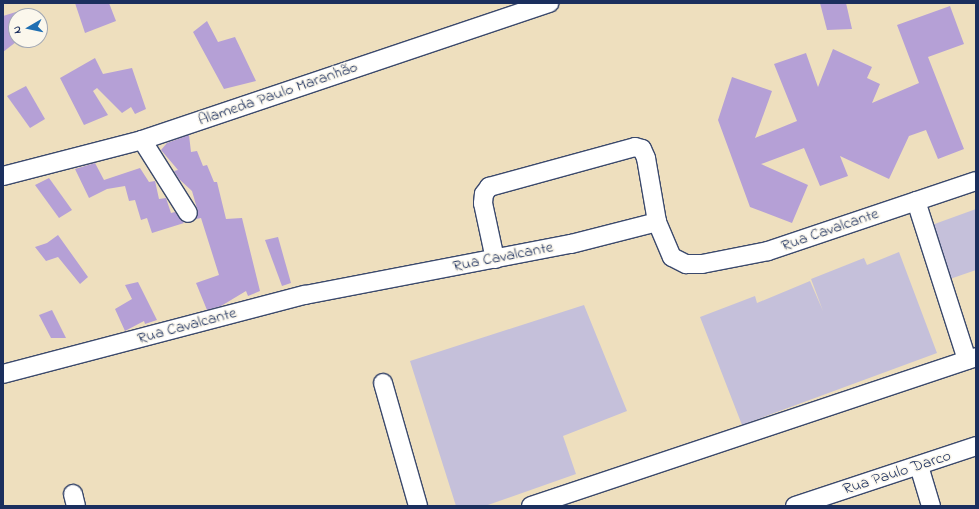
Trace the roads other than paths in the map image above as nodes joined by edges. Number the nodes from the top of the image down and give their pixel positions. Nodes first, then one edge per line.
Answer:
1 (550, 3) edge
2 (142, 140) junction
3 (3, 176) edge
4 (976, 181) edge
5 (916, 201) junction
6 (188, 213) dead end
7 (657, 222) junction
8 (495, 259) junction
9 (971, 358) edge
10 (3, 374) edge
11 (383, 384) dead end
12 (976, 446) edge
13 (919, 466) junction
14 (418, 506) edge
15 (532, 506) edge
16 (795, 506) edge
17 (931, 506) edge

1 - 2 street, Alameda Paulo Maranhão
2 - 3 street, Alameda Paulo Maranhão
2 - 6 street
4 - 5 street, Rua Cavalcante
5 - 7 street, Rua Cavalcante
5 - 9 street
7 - 8 street, Rua Cavalcante
7 - 8 street
8 - 10 street, Rua Cavalcante
9 - 15 street
11 - 14 street
12 - 13 street, Rua Paulo Darco
13 - 16 street, Rua Paulo Darco
13 - 17 street

